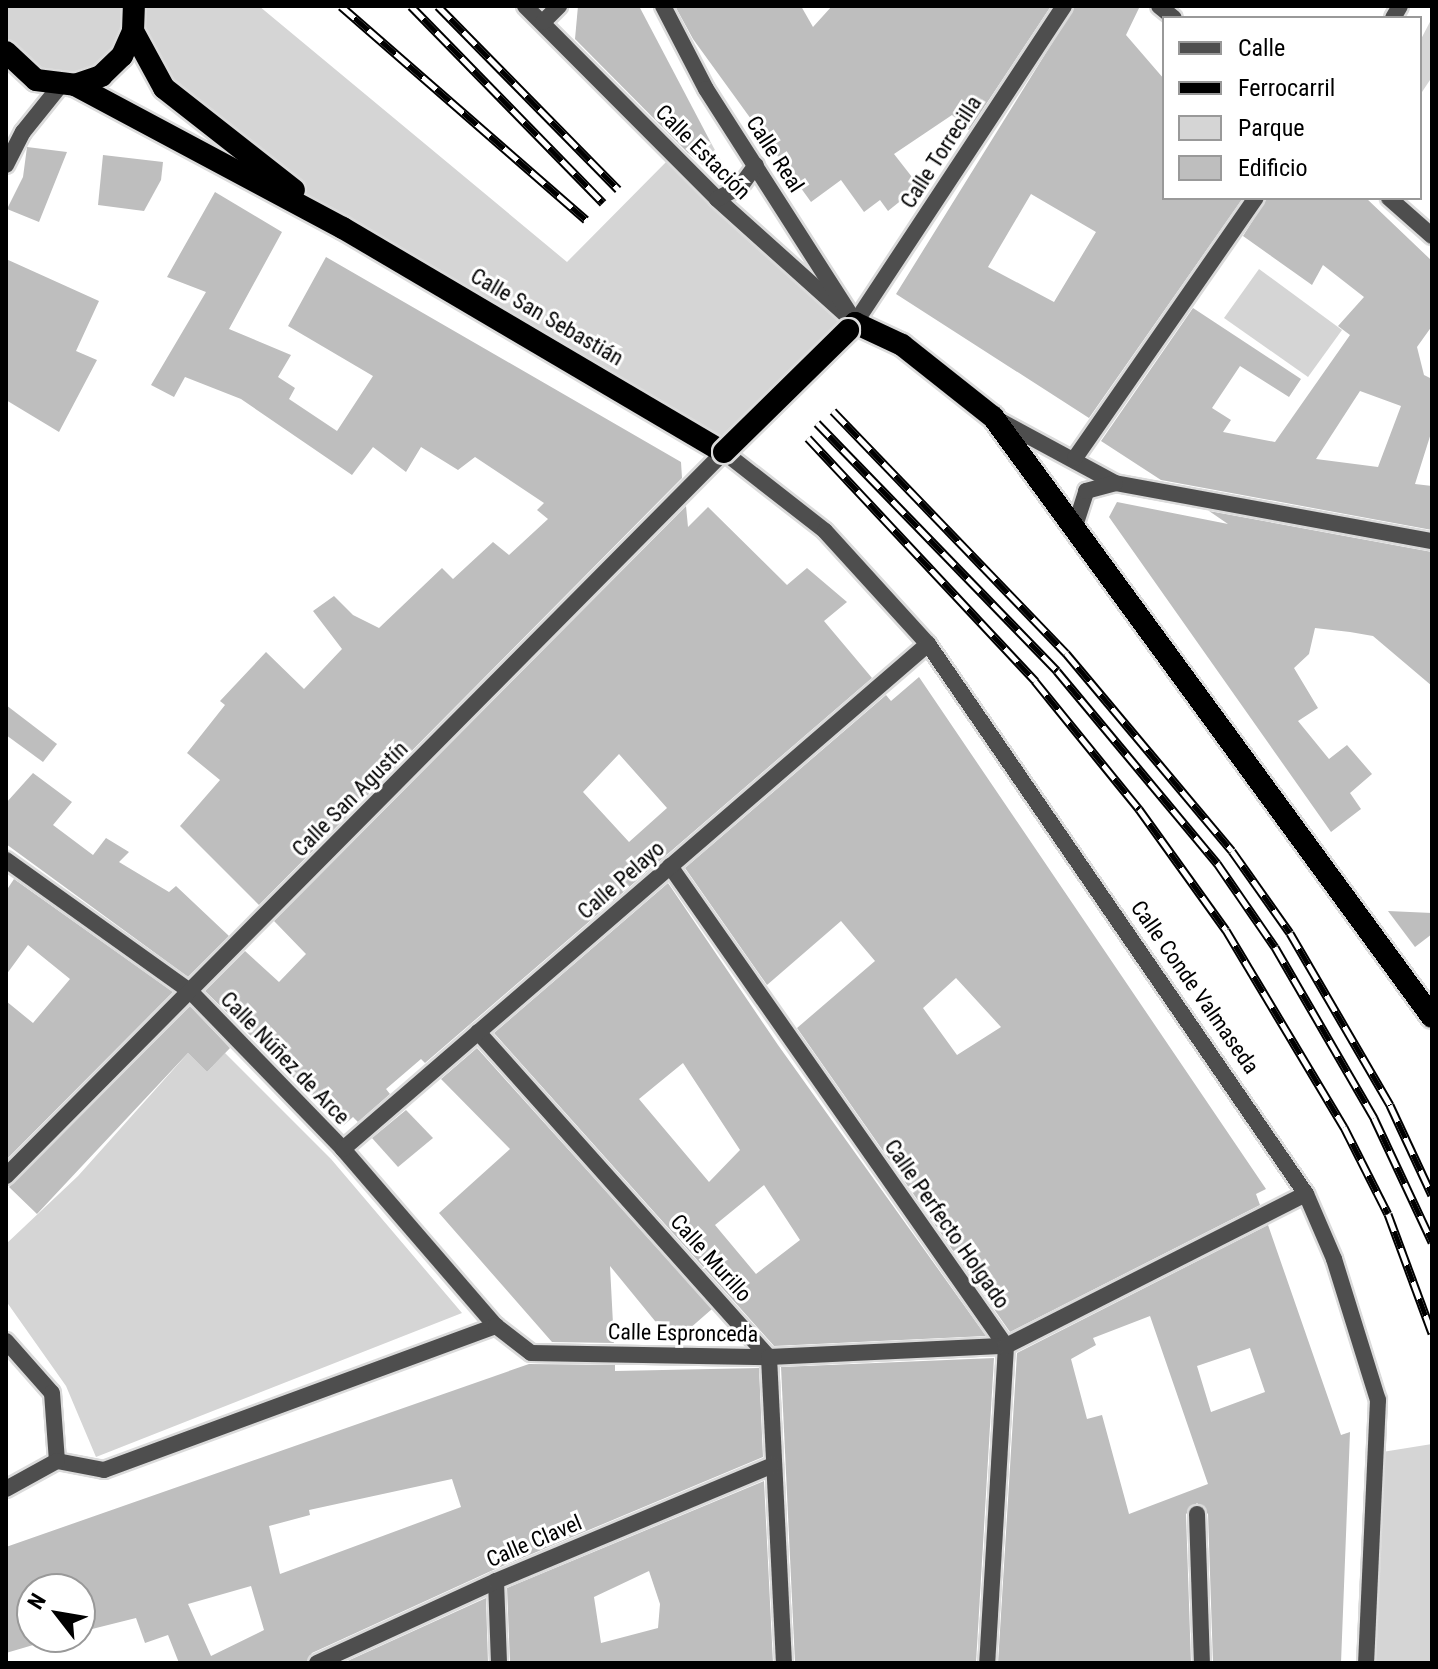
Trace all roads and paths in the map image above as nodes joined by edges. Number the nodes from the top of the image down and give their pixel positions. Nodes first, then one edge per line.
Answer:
1 (134, 6) edge
2 (525, 6) edge
3 (559, 6) edge
4 (663, 6) edge
5 (1064, 6) edge
6 (543, 22) junction
7 (133, 31) junction
8 (6, 52) edge
9 (67, 86) junction
10 (14, 130) edge
11 (6, 165) edge
12 (756, 165) junction
13 (717, 199) junction
14 (1255, 200) edge
15 (1391, 200) edge
16 (343, 228) junction
17 (1432, 236) edge
18 (852, 326) junction
19 (993, 417) junction
20 (724, 452) junction
21 (1075, 458) junction
22 (1115, 483) junction
23 (1074, 529) junction
24 (1432, 541) edge
25 (928, 644) junction
26 (8, 866) edge
27 (670, 866) junction
28 (191, 992) junction
29 (1432, 1017) edge
30 (478, 1032) junction
31 (343, 1149) junction
32 (6, 1176) edge
33 (1306, 1194) junction
34 (496, 1326) junction
35 (6, 1341) edge
36 (1006, 1346) junction
37 (769, 1357) junction
38 (57, 1461) junction
39 (771, 1466) junction
40 (6, 1489) edge
41 (1197, 1514) dead end
42 (496, 1581) junction
43 (317, 1663) edge
44 (499, 1663) edge
45 (784, 1663) edge
46 (987, 1663) edge
47 (1202, 1663) edge
48 (1366, 1663) edge

1 - 7 highway
2 - 6 street, Calle Estación
3 - 6 street
4 - 12 street, Calle Real
5 - 18 street, Calle Torrecilla
6 - 13 street, Calle Estación
7 - 9 highway
7 - 16 highway, Calle San Sebastián
8 - 9 highway, Calle San Sebastián
9 - 10 street
9 - 16 highway, Calle San Sebastián
10 - 11 street
12 - 13 street
12 - 18 street, Calle Real
13 - 18 street, Calle Estación
14 - 21 street
15 - 17 street
16 - 20 highway, Calle San Sebastián
18 - 19 highway
18 - 20 highway, bridge
19 - 21 street
19 - 23 highway
20 - 25 street, Calle Conde Valmaseda
20 - 28 street, Calle San Agustín
21 - 22 street
22 - 23 street
22 - 24 street
23 - 29 highway
25 - 27 street, Calle Pelayo
25 - 33 street, Calle Conde Valmaseda
26 - 28 street, Calle Núñez de Arce
27 - 30 street, Calle Pelayo
27 - 36 street, Calle Perfecto Holgado
28 - 31 street, Calle Núñez de Arce
28 - 32 street, Calle San Agustín
30 - 31 street, Calle Pelayo
30 - 37 street, Calle Murillo
31 - 34 street, Calle Núñez de Arce
33 - 36 street, Calle Espronceda
33 - 48 street, Calle Conde Valmaseda
34 - 37 street, Calle Espronceda
34 - 38 street
35 - 38 street
36 - 37 street, Calle Espronceda
36 - 46 street
37 - 39 street
38 - 40 street
39 - 42 street, Calle Clavel
39 - 45 street
41 - 47 street
42 - 43 street, Calle Clavel
42 - 44 street

